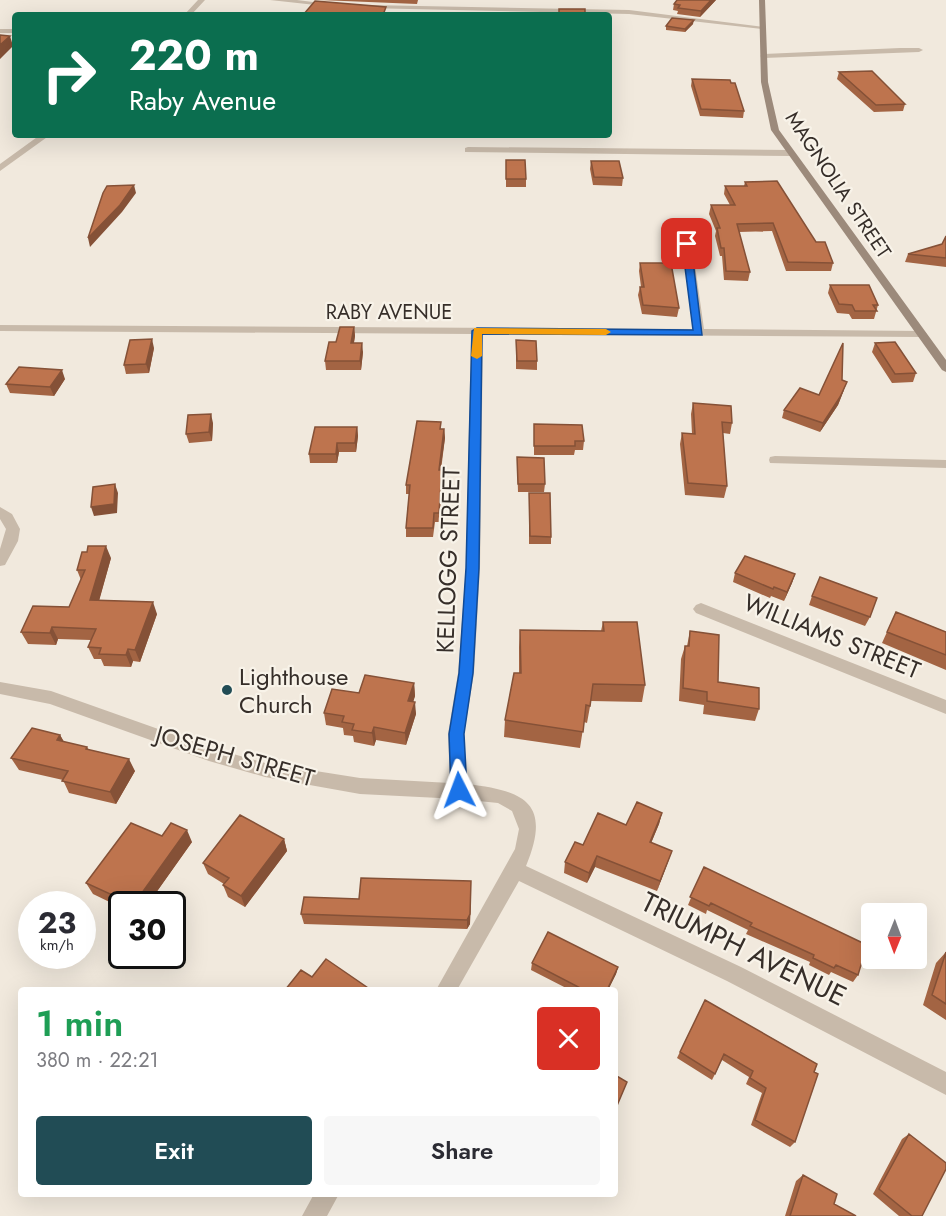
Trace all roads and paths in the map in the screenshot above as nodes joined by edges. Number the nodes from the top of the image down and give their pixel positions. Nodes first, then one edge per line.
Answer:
1 (202, 0) edge
2 (273, 0) edge
3 (429, 0) edge
4 (762, 0) edge
5 (560, 3) dead end
6 (347, 5) edge
7 (357, 6) edge
8 (429, 10) junction
9 (547, 11) junction
10 (190, 12) edge
11 (762, 27) junction
12 (919, 50) dead end
13 (764, 56) junction
14 (42, 138) edge
15 (468, 150) dead end
16 (790, 153) junction
17 (0, 157) edge
18 (15, 157) junction
19 (0, 168) edge
20 (687, 244) dead end
21 (0, 328) edge
22 (477, 331) junction
23 (699, 333) junction
24 (921, 334) junction
25 (946, 368) edge
26 (776, 460) dead end
27 (946, 464) edge
28 (0, 512) edge
29 (0, 561) edge
30 (701, 609) dead end
31 (0, 688) edge
32 (946, 707) edge
33 (459, 790) junction
34 (515, 870) junction
35 (448, 987) edge
36 (946, 1084) edge
37 (325, 1197) edge
38 (314, 1216) edge

1 - 10 street
2 - 6 street
3 - 8 street
4 - 11 street, MAGNOLIA STREET
5 - 9 street
7 - 8 street
8 - 9 street
9 - 11 street
11 - 13 street, MAGNOLIA STREET
12 - 13 street
13 - 16 street, MAGNOLIA STREET
14 - 18 street
15 - 16 street
16 - 24 street, MAGNOLIA STREET
17 - 18 street
18 - 19 street
20 - 23 street
21 - 22 street, RABY AVENUE
22 - 23 street, RABY AVENUE
22 - 33 street, KELLOGG STREET
23 - 24 street, RABY AVENUE
24 - 25 street, MAGNOLIA STREET
26 - 27 street
28 - 29 street
30 - 32 street, WILLIAMS STREET
31 - 33 street, JOSEPH STREET
33 - 34 street, JOSEPH STREET
34 - 35 street, JOSEPH STREET
34 - 36 street, TRIUMPH AVENUE
37 - 38 street

